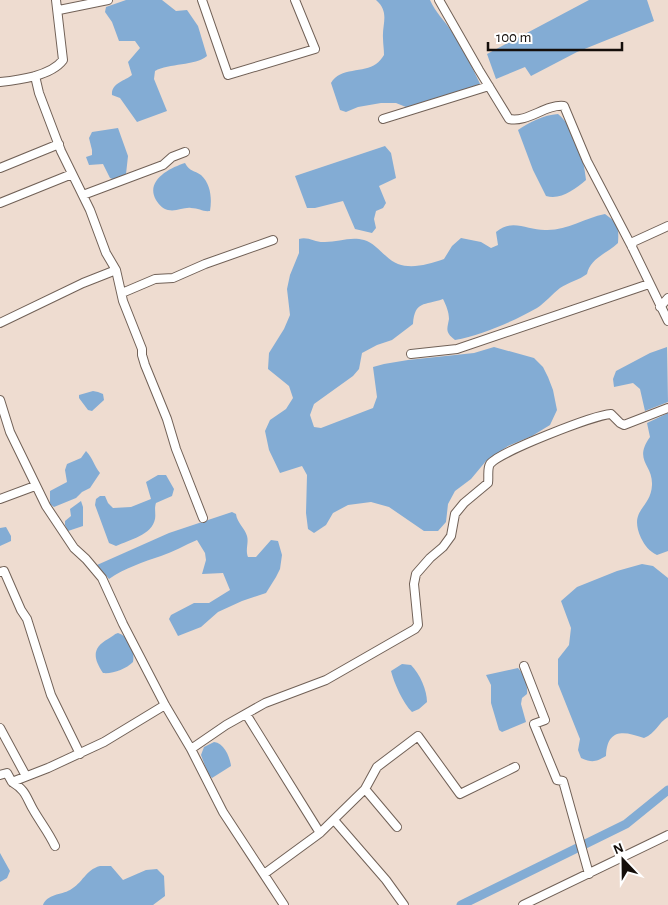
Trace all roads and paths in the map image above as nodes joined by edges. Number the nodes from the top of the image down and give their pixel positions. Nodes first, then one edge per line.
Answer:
1 (56, 0) edge
2 (108, 0) edge
3 (202, 0) edge
4 (295, 0) edge
5 (439, 0) edge
6 (59, 10) junction
7 (36, 76) junction
8 (0, 82) edge
9 (489, 86) junction
10 (383, 119) dead end
11 (59, 144) junction
12 (185, 152) dead end
13 (0, 168) edge
14 (72, 174) junction
15 (83, 195) junction
16 (0, 203) edge
17 (668, 226) edge
18 (273, 240) dead end
19 (632, 247) junction
20 (116, 270) junction
21 (649, 284) junction
22 (122, 293) junction
23 (668, 298) edge
24 (660, 307) junction
25 (668, 321) edge
26 (0, 323) edge
27 (411, 354) dead end
28 (0, 400) edge
29 (668, 408) edge
30 (35, 486) junction
31 (0, 499) edge
32 (203, 518) dead end
33 (0, 572) edge
34 (524, 666) dead end
35 (165, 705) junction
36 (246, 714) junction
37 (0, 728) edge
38 (191, 749) junction
39 (80, 754) junction
40 (515, 767) dead end
41 (0, 775) edge
42 (26, 776) junction
43 (12, 782) junction
44 (365, 789) junction
45 (334, 820) junction
46 (397, 828) dead end
47 (320, 833) junction
48 (668, 835) edge
49 (55, 846) dead end
50 (264, 874) junction
51 (589, 874) junction
52 (284, 905) edge
53 (404, 905) edge
54 (524, 905) edge

1 - 6 street
2 - 6 street
3 - 4 street
5 - 9 street
6 - 7 street
7 - 8 street
7 - 11 street
9 - 10 street
9 - 19 street
11 - 13 street
11 - 14 street
12 - 15 street
14 - 15 street
14 - 16 street
15 - 20 street
17 - 19 street
18 - 22 street
19 - 21 street
20 - 22 street
20 - 26 street
21 - 24 street
21 - 27 street
22 - 32 street
23 - 24 street
24 - 25 street
28 - 30 street
29 - 36 street
30 - 31 street
30 - 35 street
33 - 39 street
34 - 51 street
35 - 38 street
35 - 39 street
36 - 38 street
36 - 47 street
37 - 42 street
38 - 50 street
39 - 42 street
40 - 44 street
41 - 43 street
42 - 43 street
43 - 49 street
44 - 45 street
44 - 46 street
45 - 47 street
45 - 53 street
47 - 50 street
48 - 51 street
50 - 52 street
51 - 54 street

